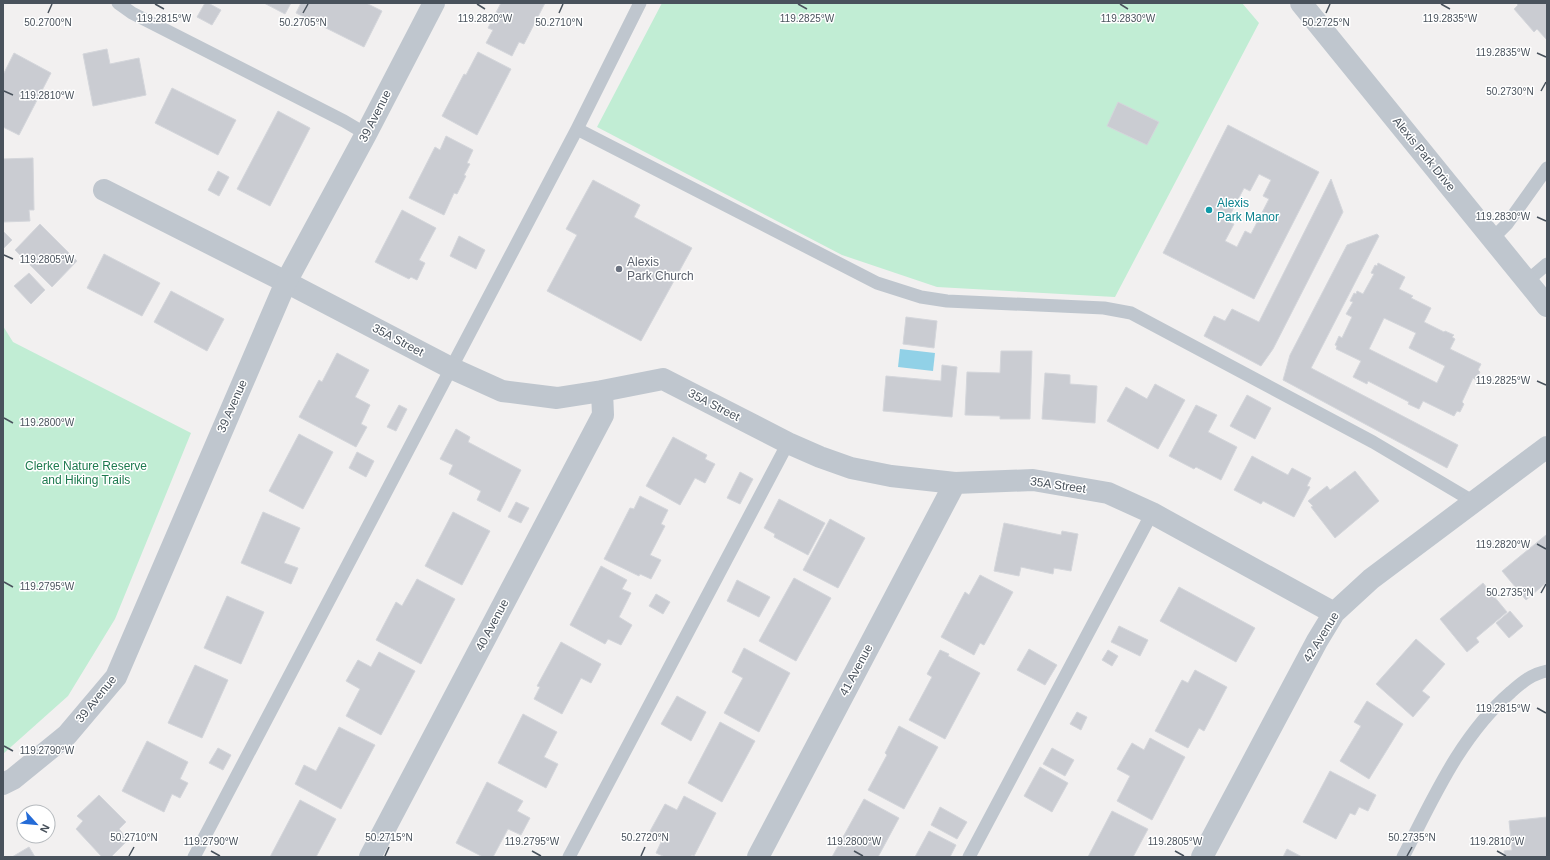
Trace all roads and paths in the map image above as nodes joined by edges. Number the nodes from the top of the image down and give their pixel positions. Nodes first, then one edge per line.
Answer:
1 (118, 3) edge
2 (434, 3) edge
3 (640, 3) edge
4 (1310, 6) edge
5 (577, 129) junction
6 (366, 134) junction
7 (1547, 168) edge
8 (104, 190) dead end
9 (1493, 238) junction
10 (1547, 264) edge
11 (1527, 280) junction
12 (286, 282) junction
13 (1547, 306) edge
14 (451, 368) junction
15 (602, 391) junction
16 (788, 443) junction
17 (1547, 447) edge
18 (955, 483) junction
19 (1474, 502) junction
20 (1152, 513) junction
21 (1334, 613) junction
22 (1547, 671) edge
23 (3, 784) edge
24 (194, 857) edge
25 (370, 857) edge
26 (569, 857) edge
27 (758, 857) edge
28 (970, 857) edge
29 (1202, 857) edge
30 (1403, 857) edge

1 - 6 lane
2 - 6 street, 39 Avenue
3 - 5 lane
4 - 9 street, Alexis Park Drive
5 - 14 lane
5 - 19 lane
6 - 12 street, 39 Avenue
7 - 9 lane
8 - 12 street, 35A Street
9 - 11 street, Alexis Park Drive
10 - 11 lane
11 - 13 street, Alexis Park Drive
12 - 14 street, 35A Street
12 - 23 street, 39 Avenue
14 - 15 street, 35A Street
14 - 24 lane
15 - 16 street, 35A Street
15 - 25 street, 40 Avenue
16 - 18 street, 35A Street
16 - 26 lane
17 - 19 street, 42 Avenue
18 - 20 street, 35A Street
18 - 27 street, 41 Avenue
19 - 21 street, 42 Avenue
20 - 21 street, 35A Street
20 - 28 lane
21 - 29 street, 42 Avenue
22 - 30 lane

